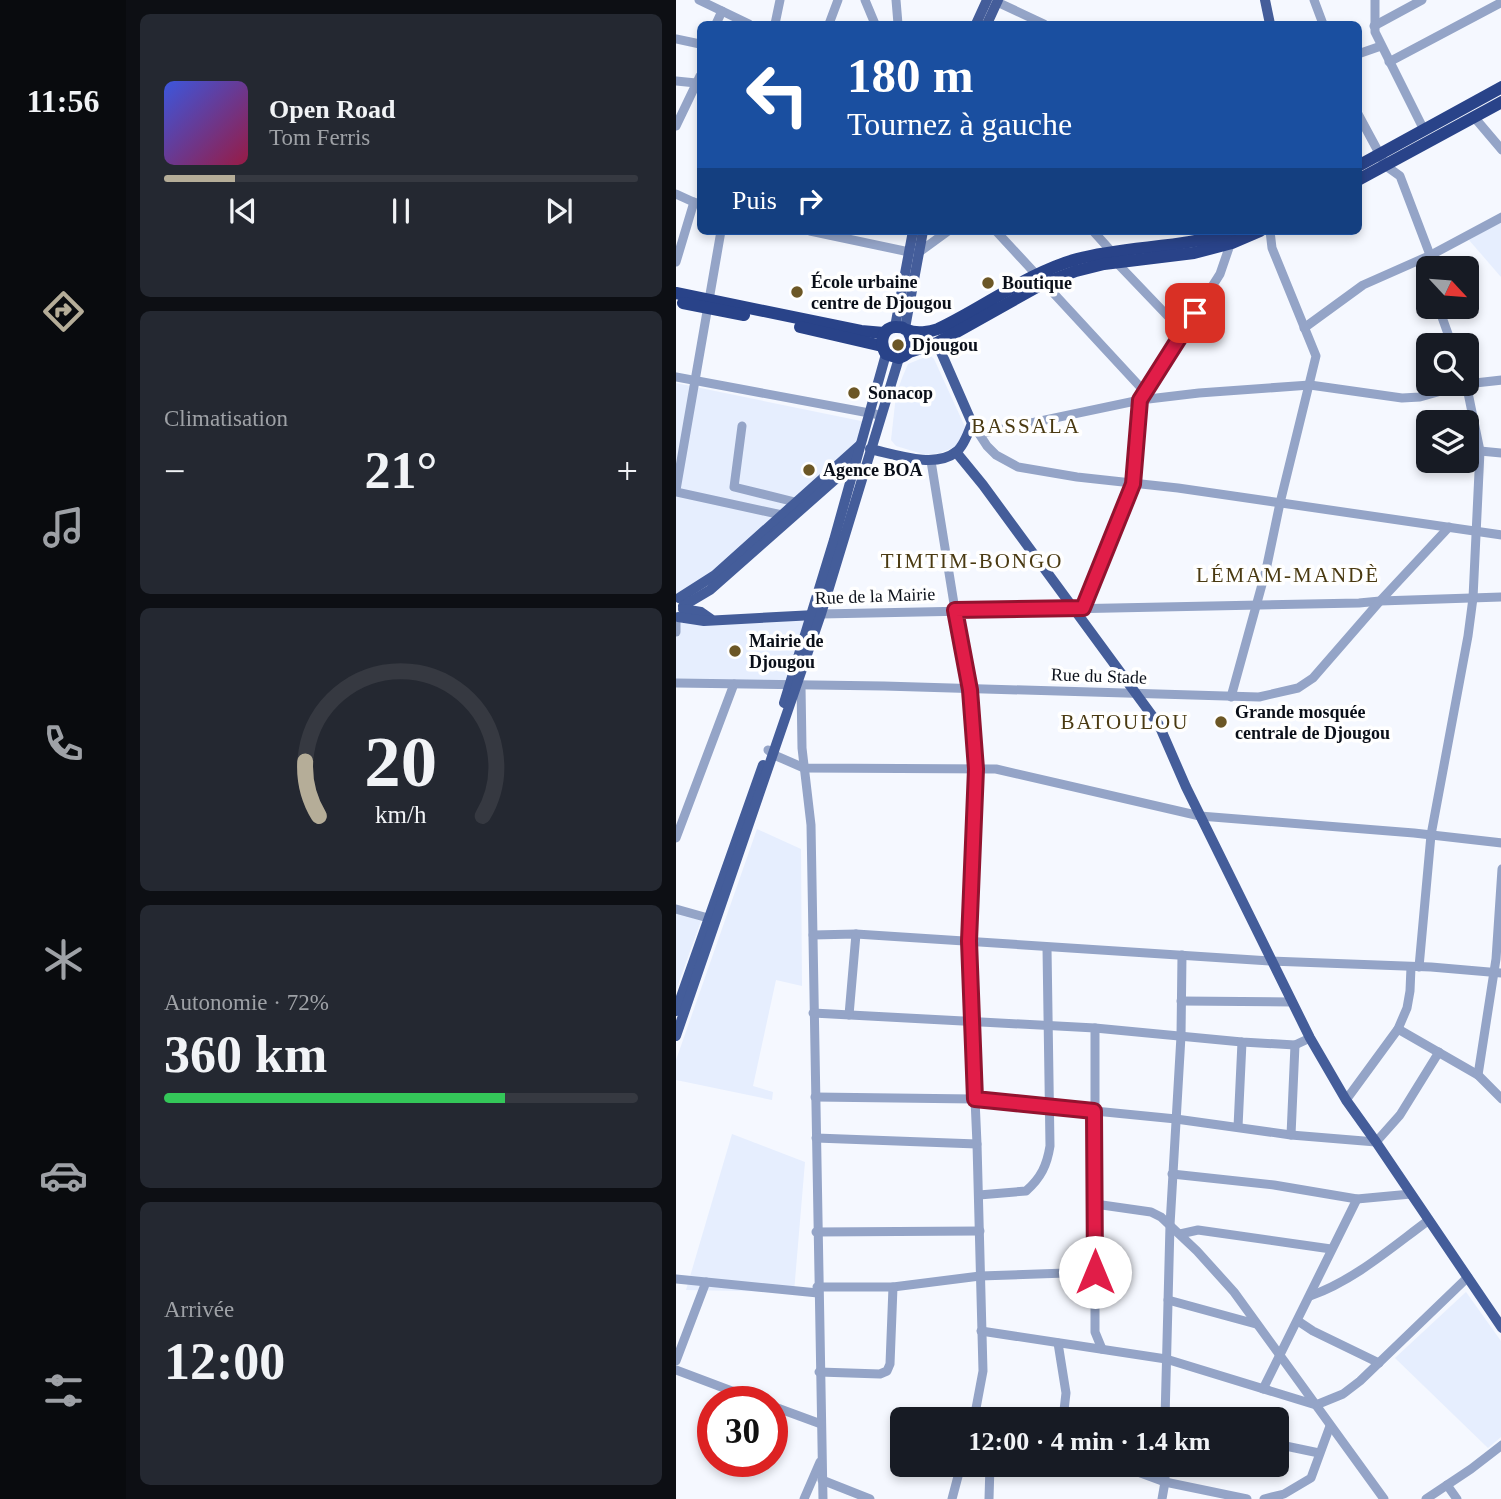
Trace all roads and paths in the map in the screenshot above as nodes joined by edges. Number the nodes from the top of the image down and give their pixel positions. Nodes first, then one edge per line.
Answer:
1 (699, 0) edge
2 (780, 0) edge
3 (838, 0) edge
4 (865, 0) edge
5 (896, 0) edge
6 (1265, 0) edge
7 (1314, 0) edge
8 (1375, 0) edge
9 (1422, 0) edge
10 (994, 1) edge
11 (1501, 2) edge
12 (722, 11) junction
13 (717, 21) edge
14 (744, 21) edge
15 (776, 21) edge
16 (830, 21) edge
17 (874, 21) edge
18 (898, 21) edge
19 (978, 21) edge
20 (988, 21) edge
21 (1038, 21) edge
22 (1269, 21) edge
23 (1322, 21) edge
24 (1374, 26) junction
25 (676, 39) edge
26 (697, 43) edge
27 (1381, 46) junction
28 (1362, 53) edge
29 (1389, 62) junction
30 (697, 79) edge
31 (676, 81) edge
32 (1501, 87) edge
33 (696, 95) edge
34 (1501, 102) edge
35 (1474, 117) junction
36 (1362, 122) edge
37 (676, 126) edge
38 (1424, 130) junction
39 (1501, 150) edge
40 (1382, 161) junction
41 (1362, 165) edge
42 (1362, 177) edge
43 (676, 194) edge
44 (697, 203) edge
45 (1501, 217) edge
46 (720, 235) edge
47 (913, 235) edge
48 (921, 235) edge
49 (942, 235) edge
50 (1000, 235) edge
51 (1096, 235) edge
52 (1233, 235) edge
53 (1270, 235) edge
54 (865, 236) edge
55 (914, 252) junction
56 (1431, 255) junction
57 (1114, 257) junction
58 (676, 262) edge
59 (1040, 279) junction
60 (676, 293) edge
61 (676, 301) edge
62 (710, 304) junction
63 (1304, 328) junction
64 (1183, 332) junction
65 (896, 341) junction
66 (937, 343) junction
67 (676, 377) edge
68 (1501, 380) edge
69 (696, 381) junction
70 (1479, 383) edge
71 (1310, 385) junction
72 (1142, 396) junction
73 (1420, 396) edge
74 (1469, 396) edge
75 (875, 414) junction
76 (972, 423) junction
77 (742, 426) dead end
78 (979, 434) junction
79 (865, 447) junction
80 (1480, 451) junction
81 (957, 452) junction
82 (1501, 453) edge
83 (931, 461) junction
84 (855, 462) junction
85 (1133, 484) junction
86 (825, 488) junction
87 (676, 491) edge
88 (795, 502) junction
89 (844, 502) junction
90 (1280, 503) junction
91 (782, 513) junction
92 (793, 519) junction
93 (1449, 527) junction
94 (1476, 530) junction
95 (1501, 535) edge
96 (1501, 597) edge
97 (1473, 598) junction
98 (1380, 601) junction
99 (1256, 606) junction
100 (679, 609) edge
101 (1079, 609) junction
102 (955, 610) junction
103 (816, 615) junction
104 (676, 632) edge
105 (676, 683) edge
106 (734, 684) junction
107 (796, 685) junction
108 (970, 690) junction
109 (1136, 693) junction
110 (1231, 697) junction
111 (771, 753) junction
112 (804, 768) junction
113 (976, 769) junction
114 (1200, 816) junction
115 (1431, 835) junction
116 (676, 838) edge
117 (1501, 843) edge
118 (1501, 869) edge
119 (676, 909) edge
120 (708, 918) junction
121 (813, 934) junction
122 (856, 934) junction
123 (969, 941) junction
124 (1047, 948) junction
125 (1182, 955) junction
126 (1270, 961) junction
127 (1415, 967) junction
128 (1498, 973) edge
129 (1181, 1001) junction
130 (1291, 1002) junction
131 (676, 1011) edge
132 (813, 1013) junction
133 (849, 1014) junction
134 (971, 1022) junction
135 (1049, 1025) junction
136 (1095, 1028) junction
137 (1398, 1029) junction
138 (676, 1036) edge
139 (1181, 1036) junction
140 (1310, 1038) junction
141 (1242, 1042) junction
142 (1294, 1045) junction
143 (1439, 1052) junction
144 (1478, 1075) junction
145 (815, 1097) junction
146 (1501, 1098) edge
147 (975, 1099) junction
148 (1346, 1100) junction
149 (1050, 1107) junction
150 (1094, 1111) junction
151 (1176, 1119) junction
152 (1238, 1127) junction
153 (1291, 1135) junction
154 (816, 1138) junction
155 (1376, 1142) junction
156 (977, 1144) junction
157 (1172, 1174) junction
158 (1411, 1194) junction
159 (979, 1195) junction
160 (1357, 1199) junction
161 (1095, 1204) junction
162 (1429, 1220) junction
163 (1170, 1225) junction
164 (980, 1231) junction
165 (817, 1232) junction
166 (1180, 1234) junction
167 (1331, 1250) junction
168 (1095, 1272) junction
169 (980, 1276) junction
170 (1468, 1277) junction
171 (676, 1279) edge
172 (706, 1282) junction
173 (892, 1287) junction
174 (817, 1290) junction
175 (1310, 1296) junction
176 (1168, 1300) junction
177 (1298, 1321) junction
178 (1256, 1324) junction
179 (1500, 1324) edge
180 (981, 1331) junction
181 (1058, 1343) junction
182 (1102, 1349) junction
183 (1280, 1356) junction
184 (1166, 1359) junction
185 (676, 1361) edge
186 (1379, 1363) junction
187 (676, 1370) edge
188 (819, 1372) junction
189 (718, 1386) edge
190 (1263, 1389) junction
191 (1316, 1405) junction
192 (976, 1407) edge
193 (1064, 1407) edge
194 (1165, 1407) edge
195 (788, 1412) edge
196 (821, 1424) junction
197 (1330, 1426) junction
198 (1289, 1447) edge
199 (1500, 1448) edge
200 (1319, 1453) junction
201 (821, 1460) junction
202 (958, 1477) edge
203 (990, 1477) edge
204 (1151, 1477) edge
205 (1165, 1477) edge
206 (822, 1479) junction
207 (1165, 1482) junction
208 (1447, 1485) junction
209 (804, 1499) edge
210 (823, 1499) edge
211 (870, 1499) edge
212 (952, 1499) edge
213 (989, 1499) edge
214 (1162, 1499) edge
215 (1247, 1499) edge
216 (1264, 1499) edge
217 (1384, 1499) edge
218 (1426, 1499) edge
219 (1457, 1499) edge

1 - 12 street
2 - 15 street
3 - 16 street
4 - 17 street
5 - 18 street
6 - 22 main road
7 - 23 street
8 - 24 street
9 - 24 street
10 - 19 main road
10 - 20 main road
10 - 21 street
11 - 29 street
12 - 13 street
12 - 14 street
24 - 27 street
25 - 26 street
27 - 28 street
27 - 29 street
29 - 38 street
30 - 31 street
32 - 38 highway
33 - 37 street
34 - 35 highway
35 - 39 street
35 - 40 highway
36 - 40 street
38 - 40 highway
40 - 41 highway
40 - 42 highway
40 - 56 street
43 - 44 street
44 - 58 street
45 - 56 street
46 - 62 street
47 - 55 main road
48 - 55 main road
49 - 55 street
50 - 59 street
51 - 57 street
52 - 57 highway
52 - 64 street
53 - 63 street
54 - 55 street
55 - 65 main road
56 - 63 street
57 - 59 highway
57 - 64 street
59 - 65 highway
59 - 66 highway
59 - 72 street
60 - 62 highway
61 - 62 highway
62 - 65 highway
62 - 69 street
63 - 71 street
64 - 72 street
65 - 66 highway
65 - 75 main road
66 - 76 main road
67 - 69 street
68 - 70 street
69 - 75 street
69 - 87 street
71 - 72 street
71 - 73 street
71 - 90 street
72 - 78 street
72 - 85 street
74 - 80 street
75 - 79 main road
76 - 78 street
76 - 81 main road
77 - 88 street
78 - 85 street
79 - 83 main road
79 - 84 main road
79 - 88 main road
79 - 103 main road
80 - 82 street
80 - 94 street
81 - 83 main road
81 - 101 main road
83 - 102 street
84 - 86 main road
84 - 89 main road
85 - 90 street
85 - 101 street
86 - 89 main road
86 - 92 main road
87 - 91 street
88 - 91 main road
89 - 103 main road
90 - 93 street
90 - 99 street
91 - 92 street
91 - 100 main road
92 - 100 main road
93 - 94 street
93 - 98 street, Rue du Stade
94 - 95 street
94 - 97 street
96 - 97 street, Rue de la Mairie
97 - 98 street, Rue de la Mairie
97 - 115 street
98 - 99 street, Rue de la Mairie
98 - 110 street, Rue du Stade
99 - 101 street, Rue de la Mairie
99 - 110 street
100 - 103 main road, Rue de la Mairie
100 - 104 street
101 - 102 street, Rue de la Mairie
101 - 109 main road
102 - 103 street, Rue de la Mairie
102 - 108 street
103 - 107 main road
105 - 106 street, Rue du Stade
106 - 107 street, Rue du Stade
106 - 116 street
107 - 108 street, Rue du Stade
107 - 111 main road
107 - 112 street
108 - 109 street, Rue du Stade
108 - 113 street
109 - 110 street, Rue du Stade
109 - 114 main road
111 - 112 street
111 - 120 main road
111 - 138 main road
112 - 113 street
112 - 121 street
113 - 114 street
113 - 123 street
114 - 115 street
114 - 126 main road
115 - 117 street
115 - 127 street
118 - 128 street
119 - 120 street
120 - 131 main road
121 - 122 street
121 - 132 street
122 - 123 street
122 - 133 street
123 - 124 street
123 - 134 street
124 - 125 street
124 - 135 street
125 - 126 street
125 - 129 street
126 - 127 street
126 - 130 main road
127 - 128 street
127 - 137 street
128 - 144 street
129 - 130 street
129 - 139 street
130 - 140 main road
132 - 133 street
132 - 145 street
133 - 134 street
134 - 135 street
134 - 147 street
135 - 136 street
135 - 149 street
136 - 139 street
136 - 150 street
137 - 143 street
137 - 148 street
139 - 141 street
139 - 151 street
140 - 142 street
140 - 148 main road
141 - 142 street
141 - 152 street
142 - 153 street
143 - 144 street
143 - 155 street
144 - 146 street
145 - 147 street
145 - 154 street
147 - 149 street
147 - 156 street
148 - 155 main road
149 - 150 street
149 - 159 street
150 - 151 street
150 - 161 street
151 - 152 street
151 - 157 street
152 - 153 street
153 - 155 street
154 - 156 street
154 - 165 street
155 - 158 main road
156 - 159 street
157 - 160 street
157 - 163 street
158 - 160 street
158 - 162 main road
159 - 164 street
160 - 167 street
161 - 163 street
161 - 168 street
162 - 170 main road
162 - 175 street
163 - 166 street
163 - 176 street
164 - 165 street
164 - 169 street
165 - 174 street
166 - 167 street
166 - 178 street
167 - 175 street
168 - 169 street
168 - 182 street
169 - 173 street
169 - 180 street
170 - 179 main road
170 - 186 street
171 - 172 street
172 - 174 street
172 - 185 street
173 - 174 street
173 - 188 street
174 - 188 street
175 - 177 street
176 - 178 street
176 - 184 street
177 - 183 street
177 - 186 street
178 - 183 street
180 - 181 street
180 - 192 street
181 - 182 street
181 - 193 street
182 - 184 street
183 - 190 street
183 - 191 street
184 - 190 street
184 - 194 street
186 - 191 street
187 - 189 street
188 - 196 street
190 - 191 street
191 - 197 street
195 - 196 street
196 - 201 street
197 - 200 street
197 - 217 street
198 - 200 street
199 - 208 street
200 - 216 street
201 - 206 street
201 - 209 street
202 - 212 street
203 - 213 street
204 - 207 street
205 - 207 street
206 - 210 street
206 - 211 street
207 - 214 street
207 - 215 street
208 - 218 street
208 - 219 street

